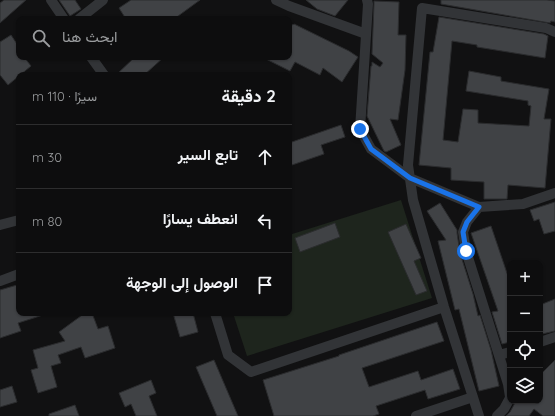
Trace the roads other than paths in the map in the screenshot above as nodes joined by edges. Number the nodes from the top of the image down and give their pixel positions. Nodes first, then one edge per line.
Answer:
1 (51, 0) edge
2 (103, 0) edge
3 (276, 0) edge
4 (367, 0) edge
5 (422, 4) edge
6 (62, 16) edge
7 (83, 16) edge
8 (555, 32) edge
9 (366, 34) junction
10 (93, 60) edge
11 (102, 72) edge
12 (410, 178) junction
13 (555, 193) edge
14 (479, 207) junction
15 (16, 221) edge
16 (0, 225) edge
17 (16, 275) edge
18 (0, 281) edge
19 (444, 307) junction
20 (216, 316) edge
21 (555, 337) edge
22 (543, 341) edge
23 (507, 353) edge
24 (499, 355) junction
25 (507, 381) edge
26 (473, 396) junction
27 (507, 404) edge
28 (416, 416) edge
29 (479, 416) edge
30 (497, 416) edge

1 - 6 street
2 - 7 street
3 - 9 street
4 - 9 street
5 - 8 street
5 - 12 street
9 - 12 street
10 - 11 street
12 - 14 street
12 - 19 street
13 - 14 street
14 - 24 street
15 - 16 street
17 - 18 street
19 - 20 street
19 - 26 street
21 - 22 street
23 - 24 street
24 - 25 street
26 - 28 street
26 - 29 street
27 - 30 street

